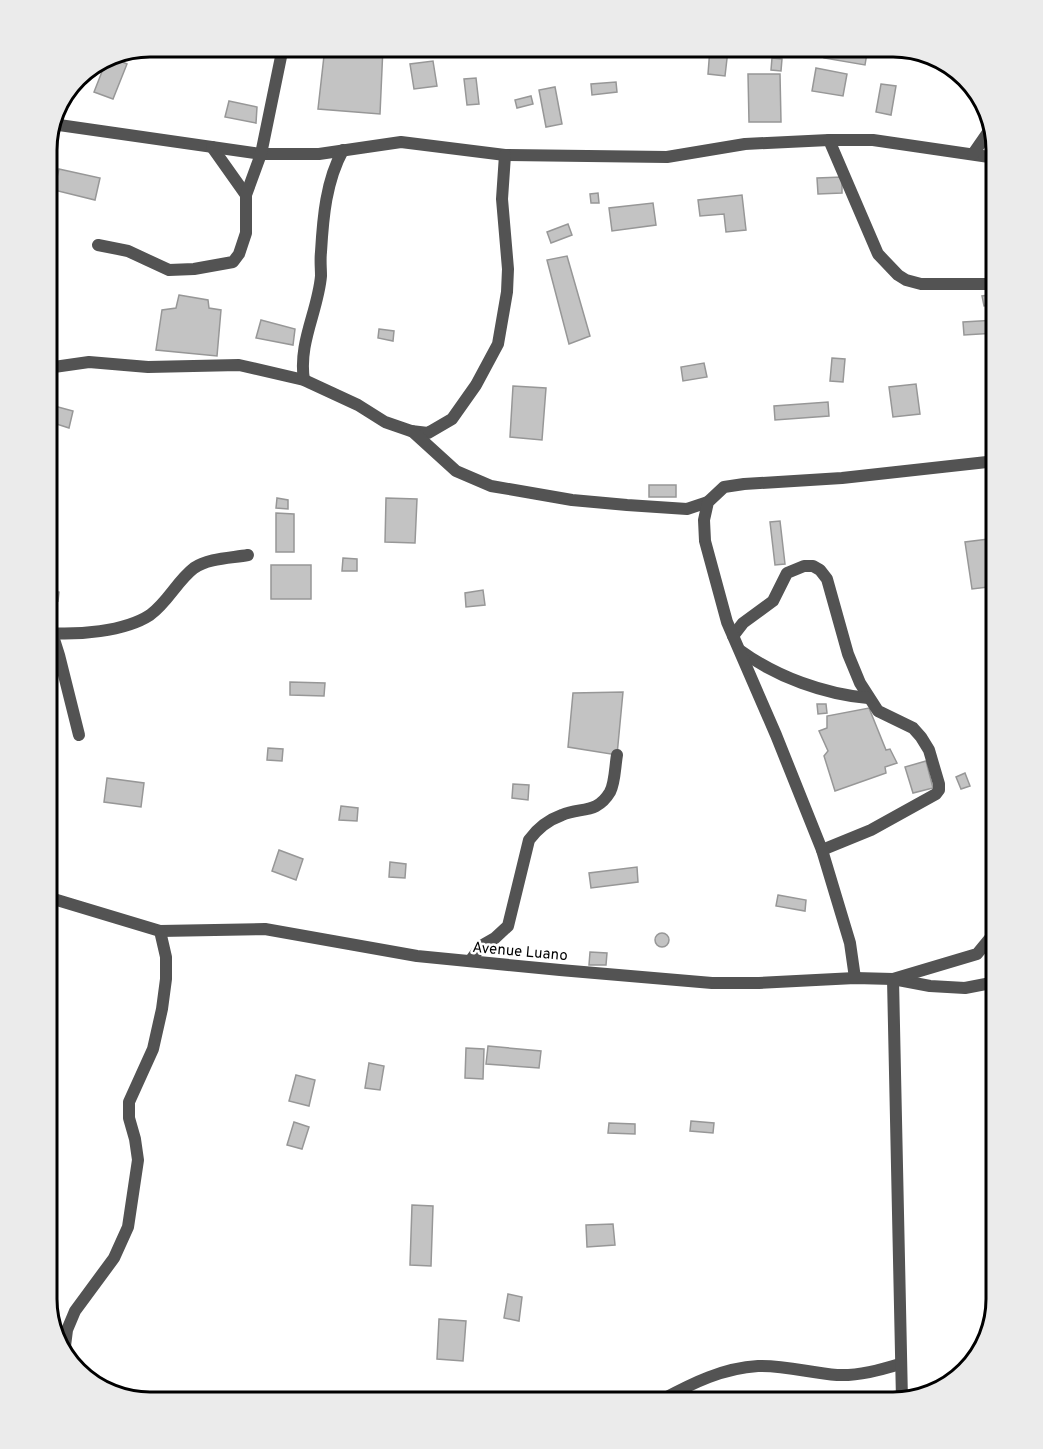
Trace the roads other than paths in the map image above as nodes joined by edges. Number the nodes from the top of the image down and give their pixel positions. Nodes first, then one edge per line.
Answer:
1 (281, 57) edge
2 (60, 125) edge
3 (985, 137) edge
4 (829, 140) junction
5 (212, 147) junction
6 (344, 150) junction
7 (261, 154) junction
8 (973, 154) junction
9 (505, 155) junction
10 (986, 156) edge
11 (246, 195) junction
12 (98, 245) dead end
13 (986, 284) edge
14 (57, 367) edge
15 (304, 380) junction
16 (411, 431) junction
17 (986, 462) edge
18 (708, 502) junction
19 (248, 555) dead end
20 (57, 633) edge
21 (734, 636) junction
22 (740, 650) junction
23 (57, 651) edge
24 (868, 698) junction
25 (79, 735) dead end
26 (617, 755) dead end
27 (822, 850) junction
28 (57, 900) edge
29 (160, 931) junction
30 (986, 943) edge
31 (470, 961) junction
32 (855, 978) junction
33 (893, 979) junction
34 (986, 984) edge
35 (66, 1339) edge
36 (900, 1364) junction
37 (902, 1391) edge
38 (676, 1392) edge

1 - 7 street
2 - 5 street
3 - 8 street
4 - 8 street
4 - 9 street
4 - 13 street
5 - 7 street
5 - 11 street
6 - 7 street
6 - 9 street
6 - 15 street
7 - 11 street
8 - 10 street
9 - 16 street
11 - 12 street
14 - 15 street
15 - 16 street
16 - 18 street
17 - 18 street
18 - 21 street
19 - 20 street
21 - 22 street
21 - 24 street
22 - 24 street
22 - 27 street
23 - 25 street
24 - 27 street
26 - 31 street
27 - 32 street
28 - 29 street, Avenue Luano
29 - 31 street, Avenue Luano
29 - 35 street
30 - 33 street
31 - 32 street, Avenue Luano
32 - 33 street, Avenue Luano
33 - 34 street, Avenue Luano
33 - 36 street
36 - 37 street
36 - 38 street

